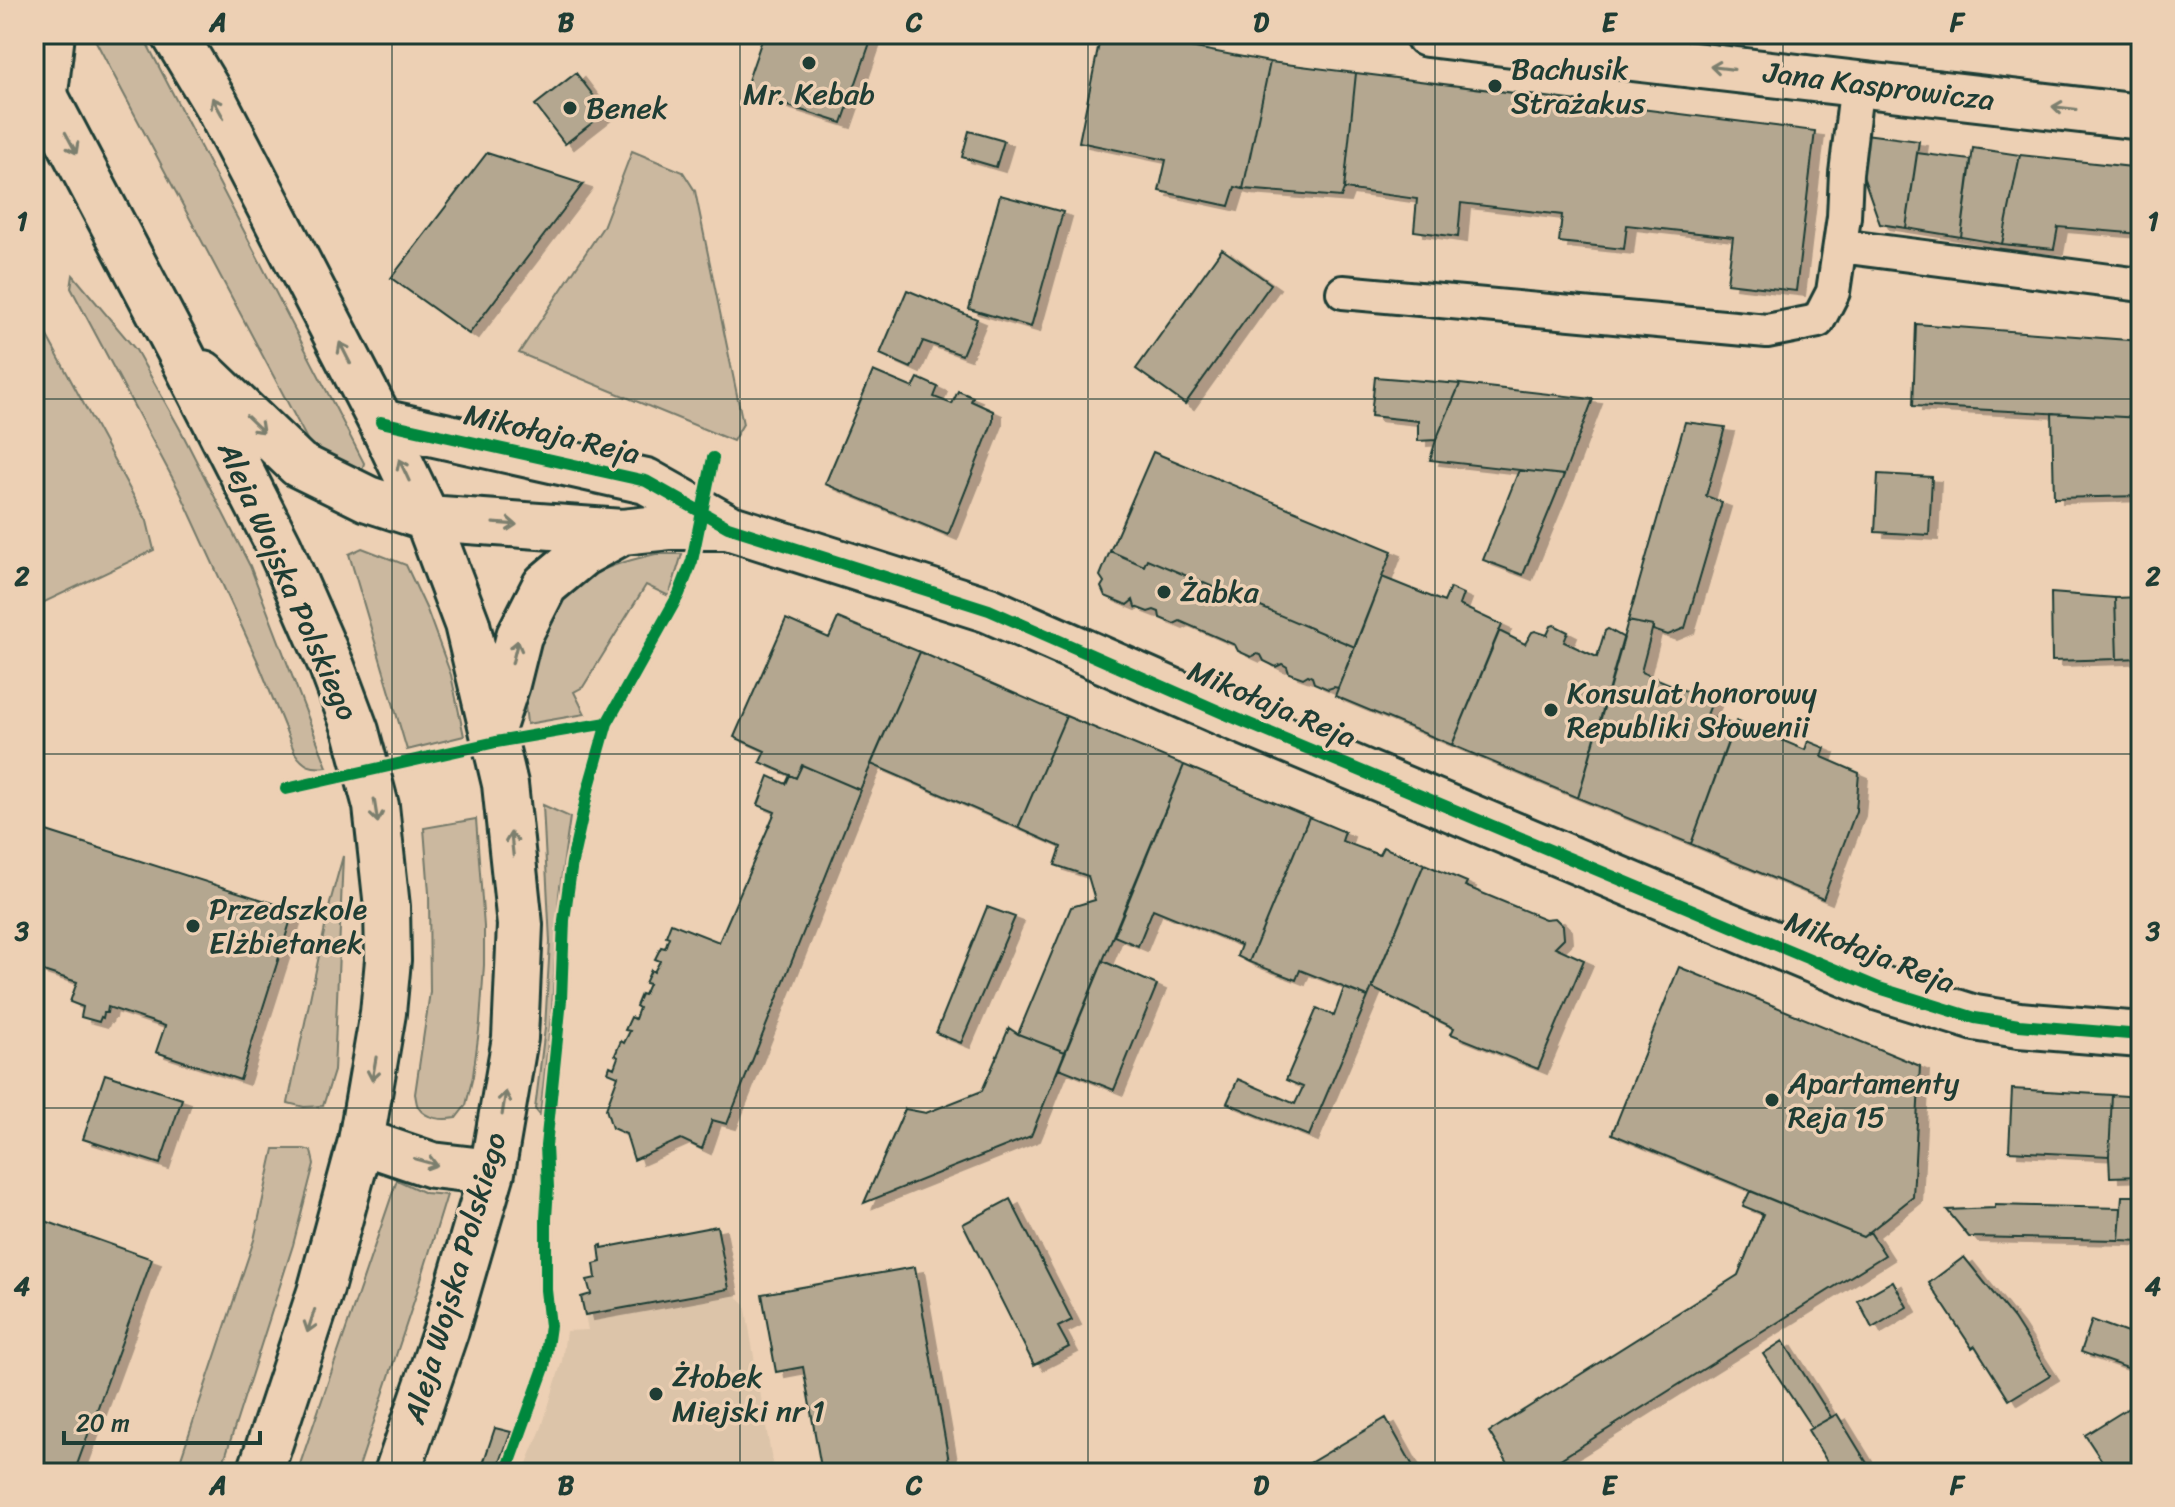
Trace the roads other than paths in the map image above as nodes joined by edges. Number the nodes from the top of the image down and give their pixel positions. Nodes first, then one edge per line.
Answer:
1 (52, 34) edge
2 (174, 34) edge
3 (1427, 34) edge
4 (1857, 83) junction
5 (39, 84) edge
6 (2141, 117) edge
7 (1840, 246) junction
8 (2141, 285) edge
9 (1343, 292) dead end
10 (179, 350) junction
11 (381, 422) junction
12 (427, 518) junction
13 (728, 527) junction
14 (622, 532) junction
15 (493, 727) junction
16 (2141, 1035) edge
17 (361, 1141) junction
18 (492, 1172) junction
19 (260, 1473) edge
20 (397, 1473) edge

1 - 5 street, Aleja Wojska Polskiego
11 -> 2 street, Aleja Wojska Polskiego
4 -> 3 street, Jana Kasprowicza
6 -> 4 street, Jana Kasprowicza
4 - 7 lane
5 -> 10 street, Aleja Wojska Polskiego
7 - 8 lane
7 - 9 lane
10 -> 12 street, Aleja Wojska Polskiego
10 -> 17 street, Aleja Wojska Polskiego
12 -> 11 street, Aleja Wojska Polskiego
11 - 13 street, Mikołaja Reja
12 -> 14 street, Mikołaja Reja
12 - 15 street, Aleja Wojska Polskiego
13 - 14 street, Mikołaja Reja
13 - 16 street, Mikołaja Reja
15 -> 14 street
18 -> 15 street, Aleja Wojska Polskiego
17 -> 18 street
17 -> 19 street, Aleja Wojska Polskiego
18 - 20 street, Aleja Wojska Polskiego

